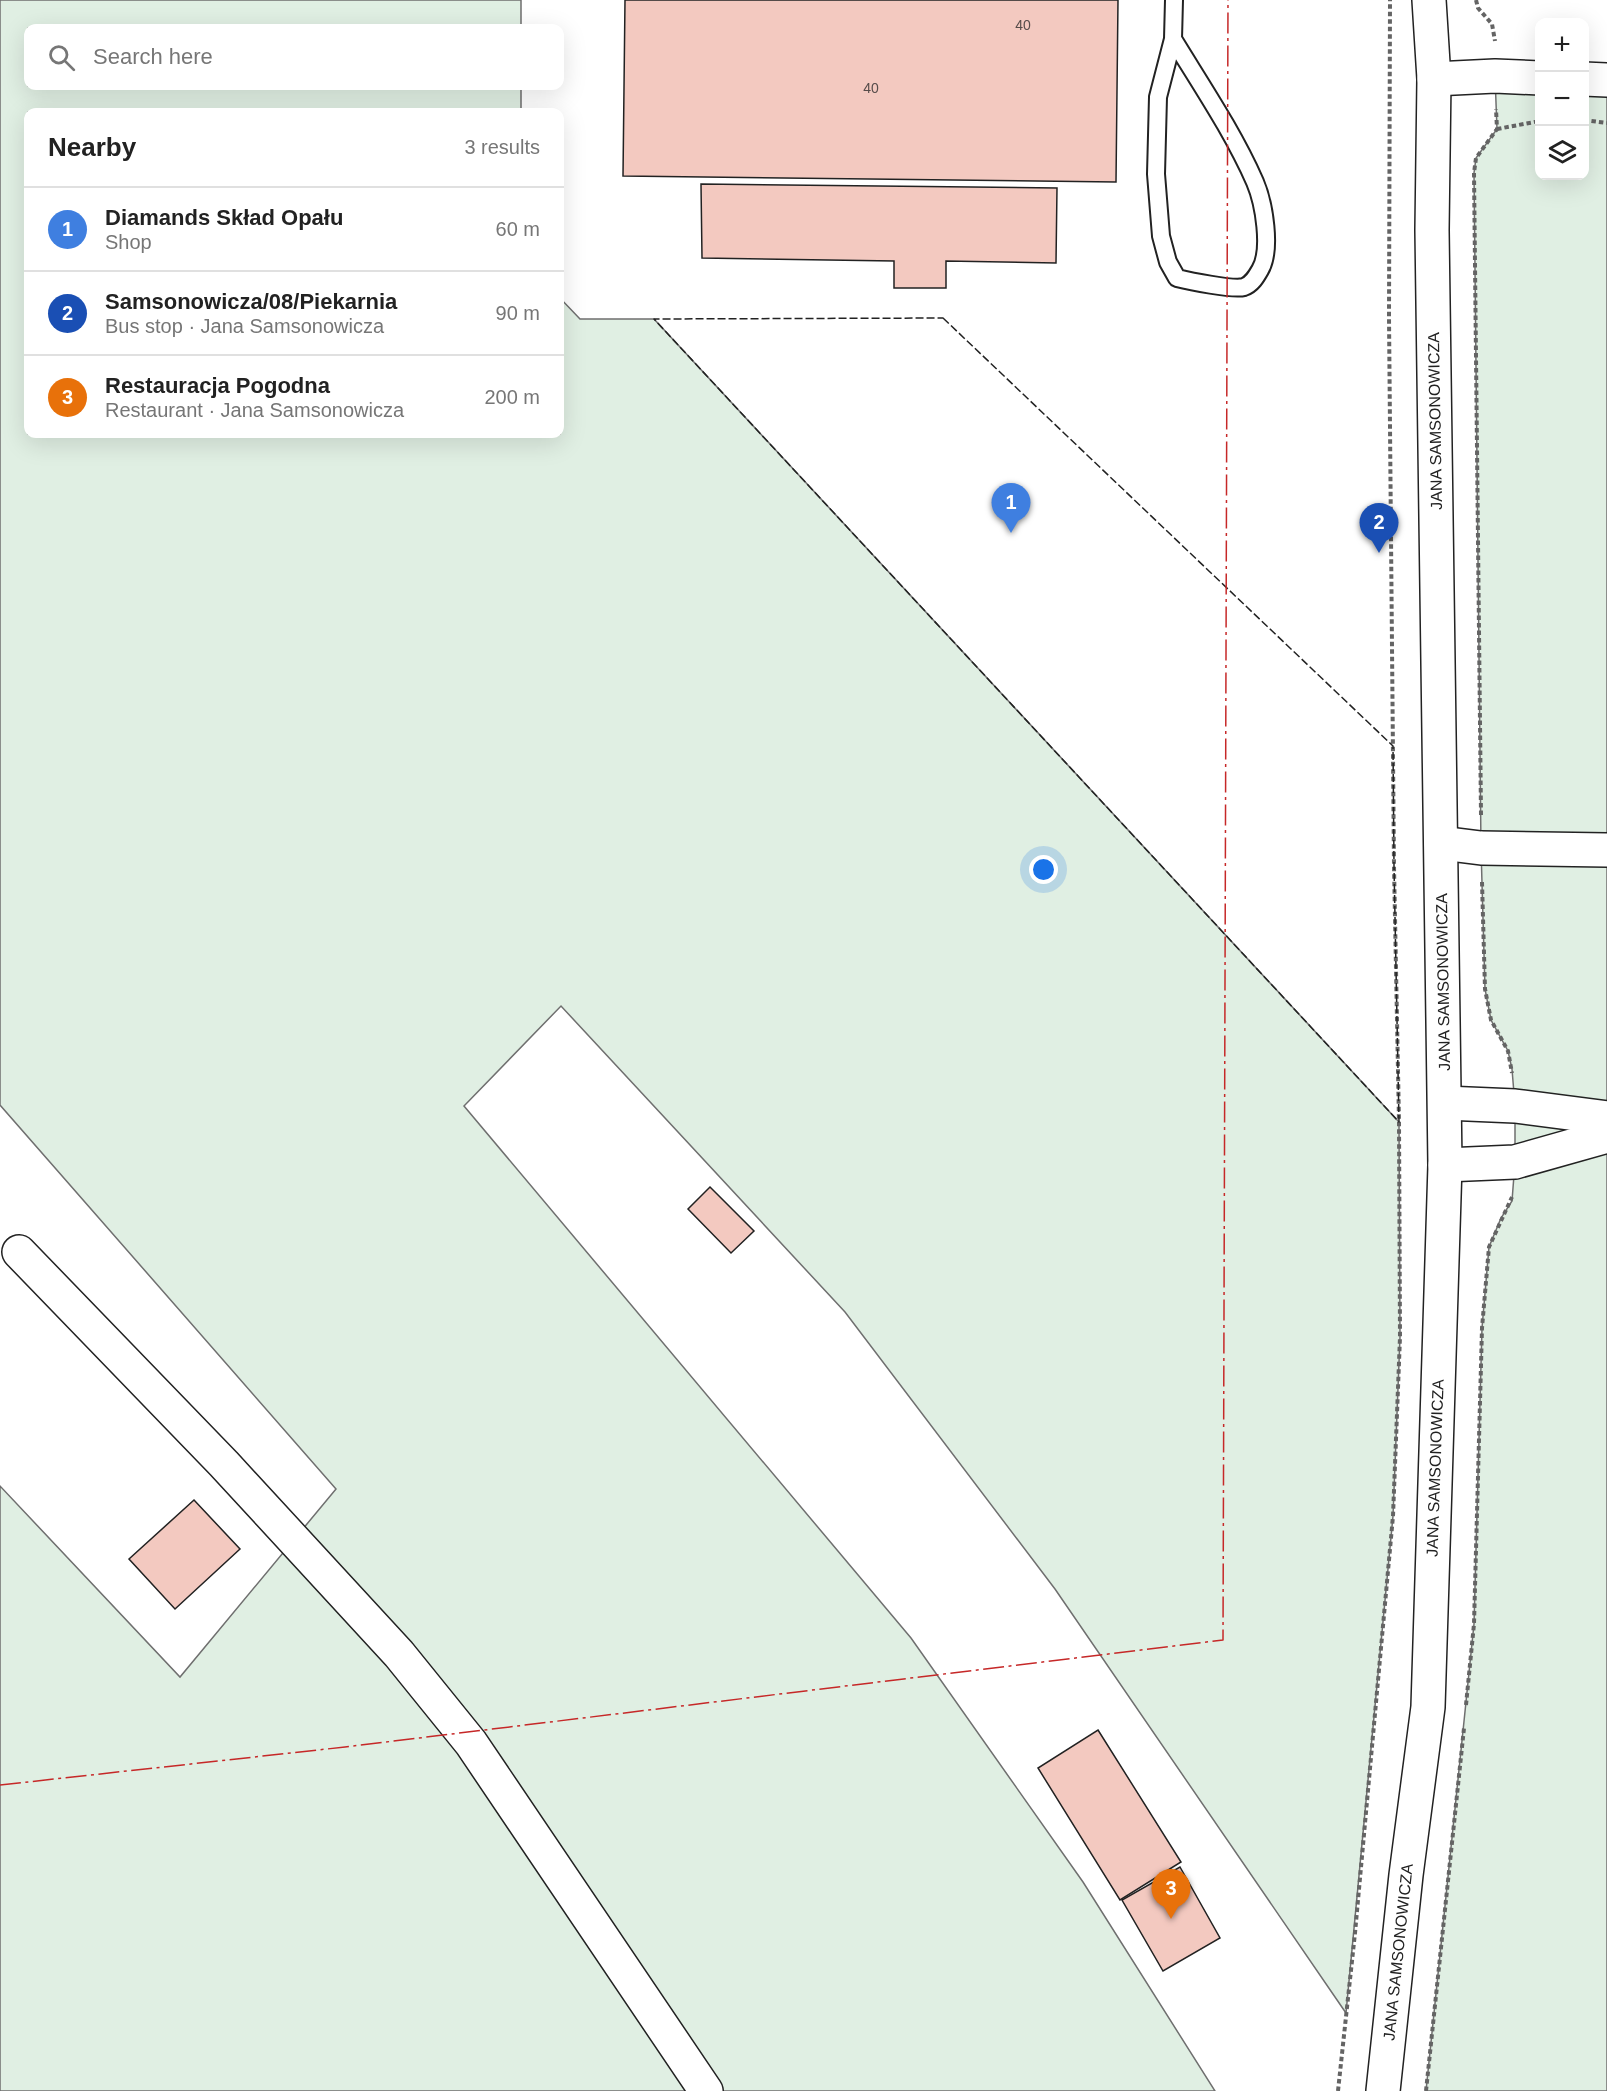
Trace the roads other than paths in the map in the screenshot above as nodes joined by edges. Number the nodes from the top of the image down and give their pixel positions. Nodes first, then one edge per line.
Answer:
1 (1174, 0) edge
2 (1429, 0) edge
3 (1173, 39) junction
4 (1535, 78) edge
5 (1434, 79) junction
6 (1589, 79) edge
7 (1607, 80) edge
8 (1441, 843) junction
9 (1607, 850) edge
10 (1445, 1103) junction
11 (1607, 1118) edge
12 (1607, 1136) edge
13 (1445, 1165) junction
14 (19, 1252) dead end
15 (706, 2091) edge
16 (1383, 2091) edge

1 - 3 lane
2 - 5 main road, JANA SAMSONOWICZA
3 - 3 lane
4 - 5 main road
5 - 8 main road, JANA SAMSONOWICZA
6 - 7 main road
8 - 9 main road
8 - 10 main road, JANA SAMSONOWICZA
10 - 11 main road
10 - 13 main road, JANA SAMSONOWICZA
12 - 13 main road
13 - 16 main road, JANA SAMSONOWICZA
14 - 15 main road

